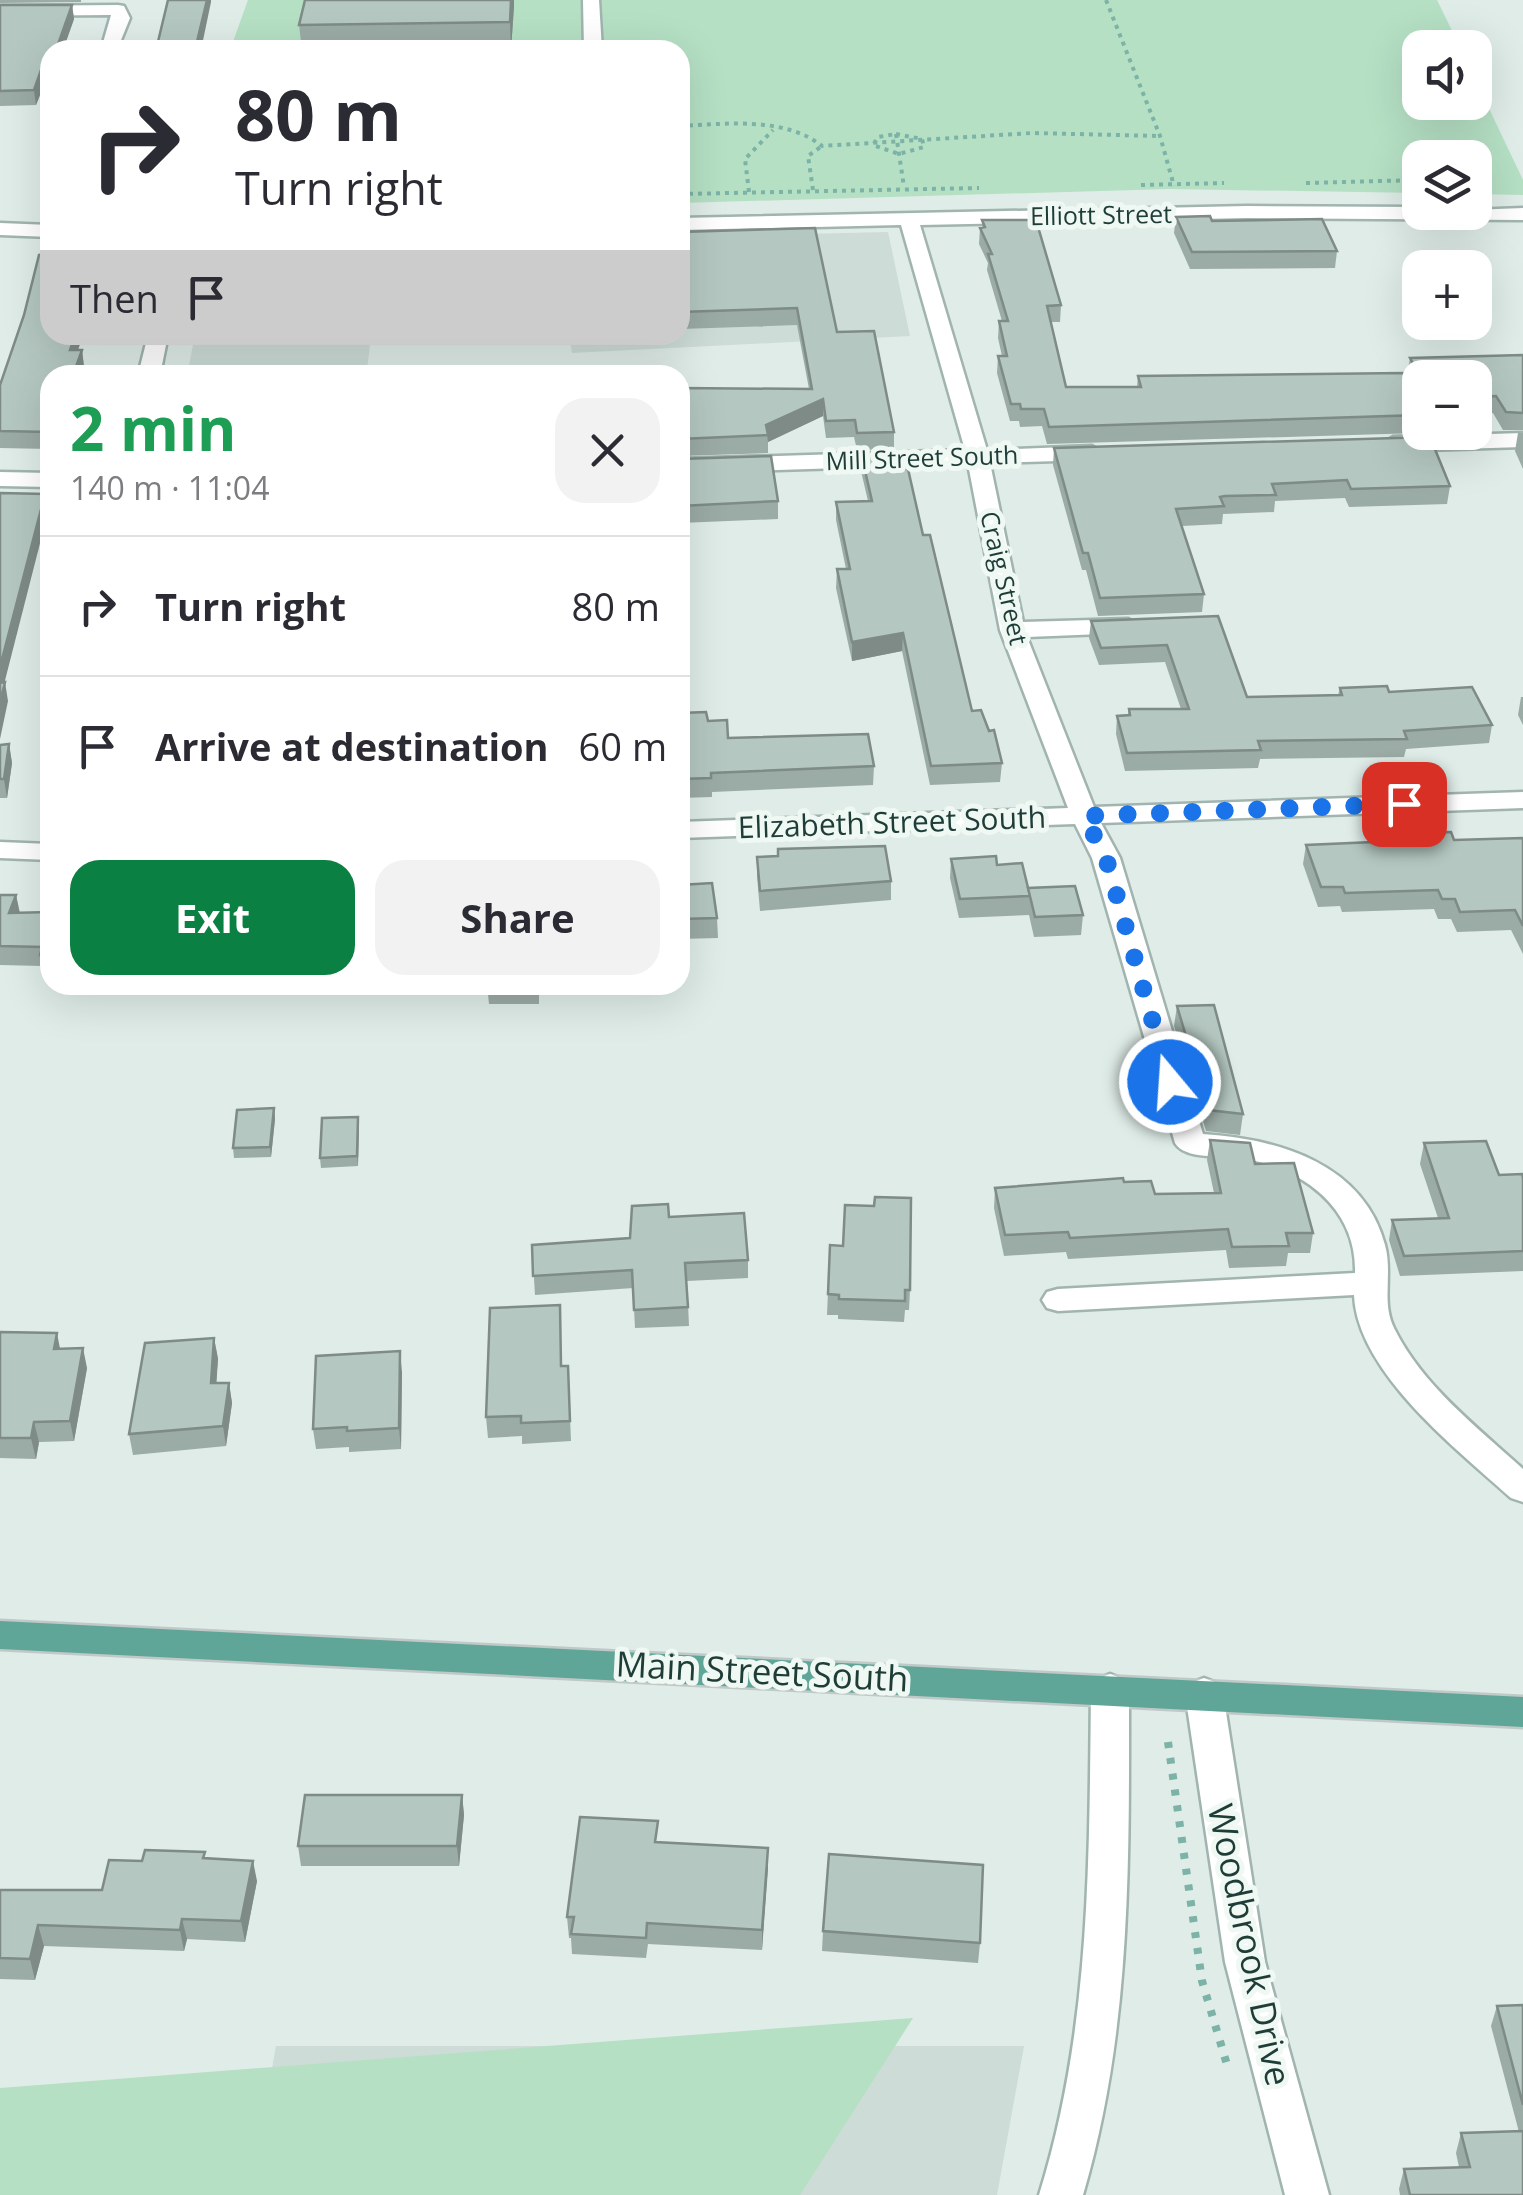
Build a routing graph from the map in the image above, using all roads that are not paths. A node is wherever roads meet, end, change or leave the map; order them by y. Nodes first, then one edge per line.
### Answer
1 (590, 0) edge
2 (0, 11) edge
3 (112, 40) edge
4 (592, 40) edge
5 (1523, 214) edge
6 (908, 220) junction
7 (690, 224) edge
8 (0, 229) edge
9 (40, 230) edge
10 (1523, 440) edge
11 (1367, 444) edge
12 (1114, 452) edge
13 (978, 457) junction
14 (690, 466) edge
15 (0, 479) edge
16 (40, 480) edge
17 (1148, 625) edge
18 (1012, 630) junction
19 (1523, 800) edge
20 (1084, 816) junction
21 (690, 830) edge
22 (40, 849) edge
23 (0, 850) edge
24 (1370, 1283) junction
25 (1058, 1300) dead end
26 (1523, 1490) edge
27 (0, 1636) edge
28 (1110, 1689) junction
29 (1204, 1694) junction
30 (1523, 1712) edge
31 (1061, 2195) edge
32 (1307, 2195) edge

1 - 4 street
2 - 3 street
5 - 6 street, Elliott Street
6 - 7 street, Elliott Street
6 - 13 street, Craig Street
8 - 9 street
10 - 11 street
12 - 13 street, Mill Street South
13 - 14 street, Mill Street South
13 - 18 street, Craig Street
15 - 16 street
17 - 18 street
18 - 20 street, Craig Street
19 - 20 street, Elizabeth Street South
20 - 21 street, Elizabeth Street South
20 - 24 street, Craig Street
22 - 23 street
24 - 25 street
24 - 26 street
27 - 28 main road, Main Street South
28 - 29 main road, Main Street South
28 - 31 street
29 - 30 main road, Main Street South
29 - 32 street, Woodbrook Drive

